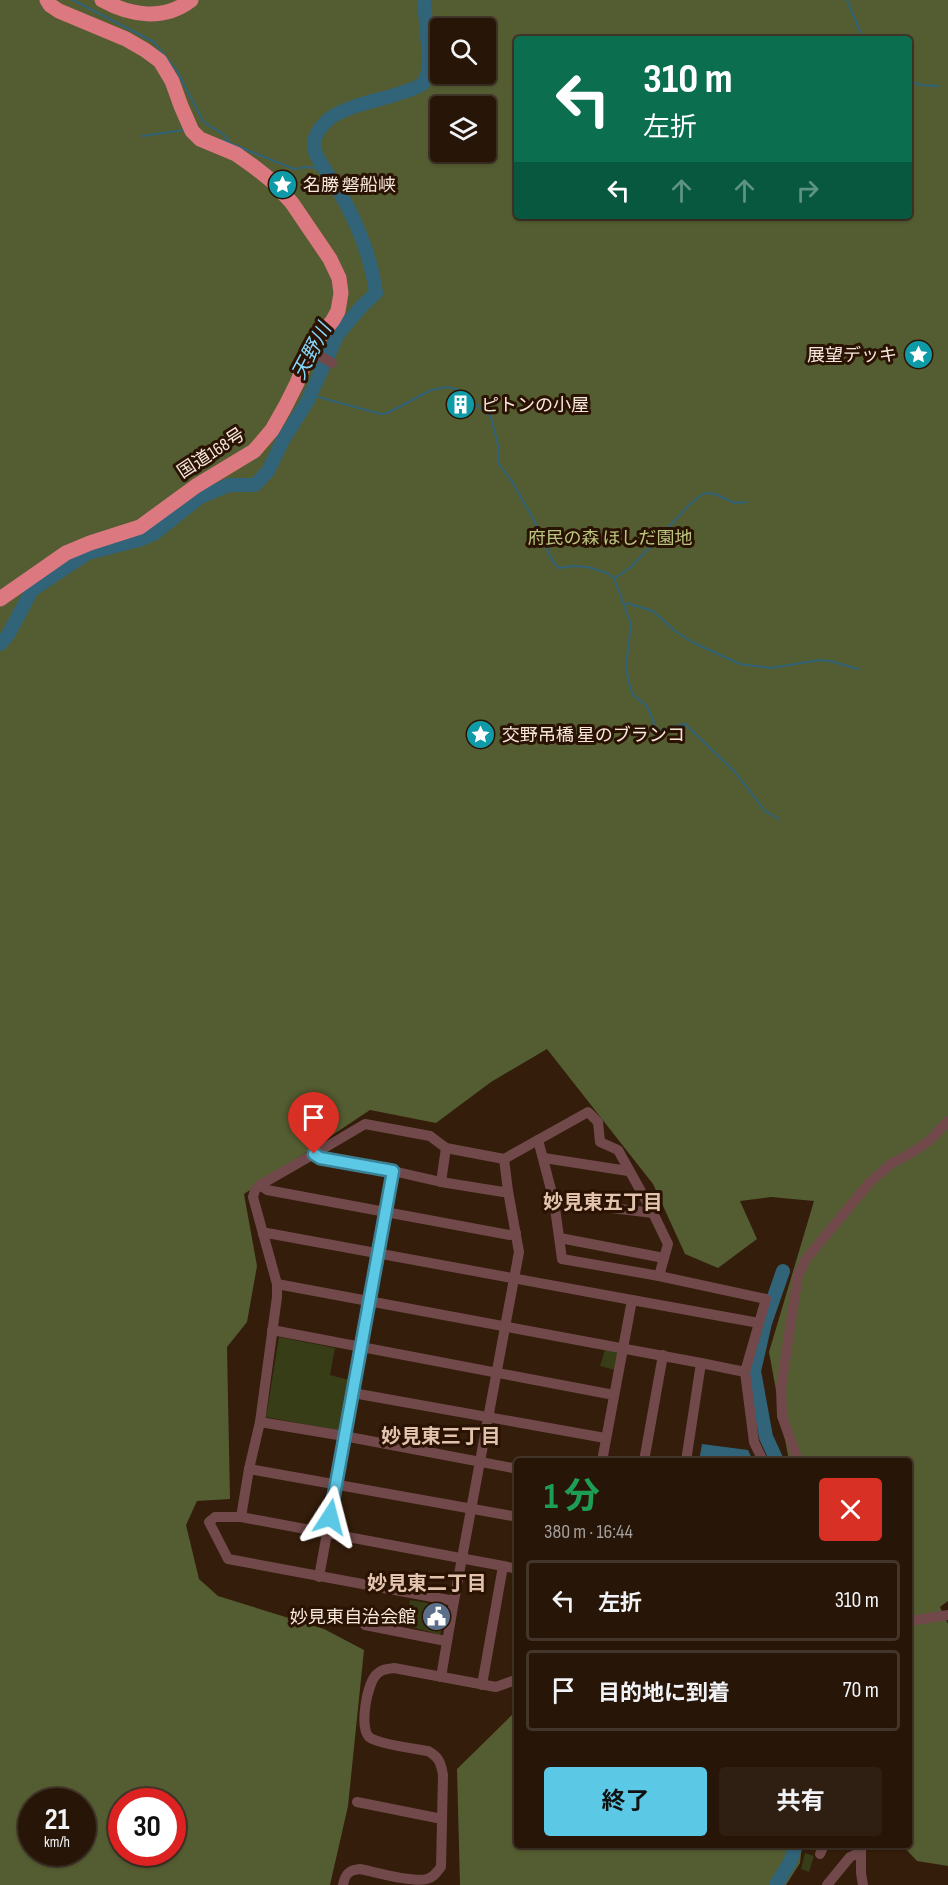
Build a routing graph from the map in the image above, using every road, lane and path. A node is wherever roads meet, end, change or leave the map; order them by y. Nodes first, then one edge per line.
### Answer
1 (46, 0) edge
2 (102, 0) edge
3 (191, 0) edge
4 (312, 351) junction
5 (332, 363) dead end
6 (0, 599) edge
7 (948, 1121) edge
8 (538, 1140) junction
9 (446, 1148) junction
10 (314, 1154) junction
11 (544, 1158) junction
12 (504, 1159) junction
13 (628, 1170) junction
14 (393, 1171) junction
15 (441, 1182) junction
16 (260, 1185) junction
17 (508, 1191) junction
18 (554, 1201) junction
19 (386, 1212) junction
20 (653, 1213) junction
21 (516, 1233) junction
22 (263, 1234) junction
23 (560, 1238) junction
24 (379, 1253) junction
25 (664, 1258) junction
26 (659, 1276) junction
27 (516, 1279) junction
28 (277, 1284) junction
29 (632, 1300) junction
30 (370, 1301) junction
31 (759, 1323) junction
32 (506, 1327) junction
33 (272, 1330) junction
34 (361, 1347) junction
35 (624, 1347) junction
36 (663, 1355) junction
37 (701, 1363) junction
38 (497, 1371) junction
39 (745, 1372) junction
40 (353, 1393) junction
41 (614, 1395) junction
42 (489, 1418) junction
43 (260, 1422) junction
44 (344, 1436) junction
45 (605, 1438) junction
46 (602, 1458) edge
47 (645, 1458) edge
48 (686, 1458) edge
49 (762, 1458) edge
50 (797, 1458) edge
51 (481, 1463) junction
52 (514, 1468) edge
53 (249, 1469) junction
54 (335, 1485) junction
55 (472, 1509) junction
56 (514, 1516) edge
57 (241, 1517) junction
58 (327, 1533) junction
59 (463, 1557) junction
60 (503, 1566) junction
61 (514, 1568) edge
62 (319, 1577) junction
63 (454, 1601) junction
64 (948, 1615) edge
65 (912, 1621) edge
66 (365, 1625) dead end
67 (446, 1641) junction
68 (441, 1677) junction
69 (514, 1680) edge
70 (482, 1685) junction
71 (357, 1802) dead end
72 (442, 1820) junction
73 (861, 1849) edge
74 (343, 1885) edge
75 (827, 1885) edge
76 (863, 1885) edge

1 - 4 highway, 国道168号
2 - 3 highway
4 - 5 street
4 - 6 highway, 国道168号
7 - 50 street
8 - 11 street
8 - 12 street
8 - 13 street
9 - 10 street
9 - 12 street
9 - 15 street
10 - 14 street
10 - 16 street
11 - 13 street
11 - 18 street
12 - 17 street
13 - 20 street
14 - 15 street
14 - 19 street
15 - 17 street
16 - 19 street
16 - 22 street
17 - 21 street
18 - 20 street
18 - 23 street
19 - 21 street
19 - 24 street
20 - 25 street
21 - 27 street
22 - 24 street
22 - 28 street
23 - 25 street
23 - 26 street
24 - 27 street
24 - 30 street
25 - 26 street
26 - 31 street
27 - 29 street
27 - 32 street
28 - 30 street
28 - 33 street
29 - 31 street
29 - 35 street
30 - 32 street
30 - 34 street
31 - 39 street
32 - 35 street
32 - 38 street
33 - 34 street
33 - 43 street
34 - 38 street
34 - 40 street
35 - 36 street
35 - 41 street
36 - 37 street
36 - 47 street
37 - 39 street
37 - 48 street
38 - 41 street
38 - 42 street
39 - 49 street
40 - 42 street
40 - 44 street
41 - 45 street
42 - 45 street
42 - 51 street
43 - 44 street
43 - 53 street
44 - 51 street
44 - 54 street
45 - 46 street
51 - 52 street
51 - 55 street
53 - 54 street
53 - 57 street
54 - 55 street
54 - 58 street
55 - 56 street
55 - 59 street
57 - 58 street
57 - 62 street
58 - 59 street
58 - 62 street
59 - 60 street
59 - 63 street
60 - 61 street
60 - 70 street
62 - 63 street
63 - 67 street
64 - 65 street
66 - 67 street
67 - 68 street
68 - 70 street
68 - 72 street
69 - 70 street
71 - 72 street
72 - 74 street
73 - 75 street
73 - 76 street

